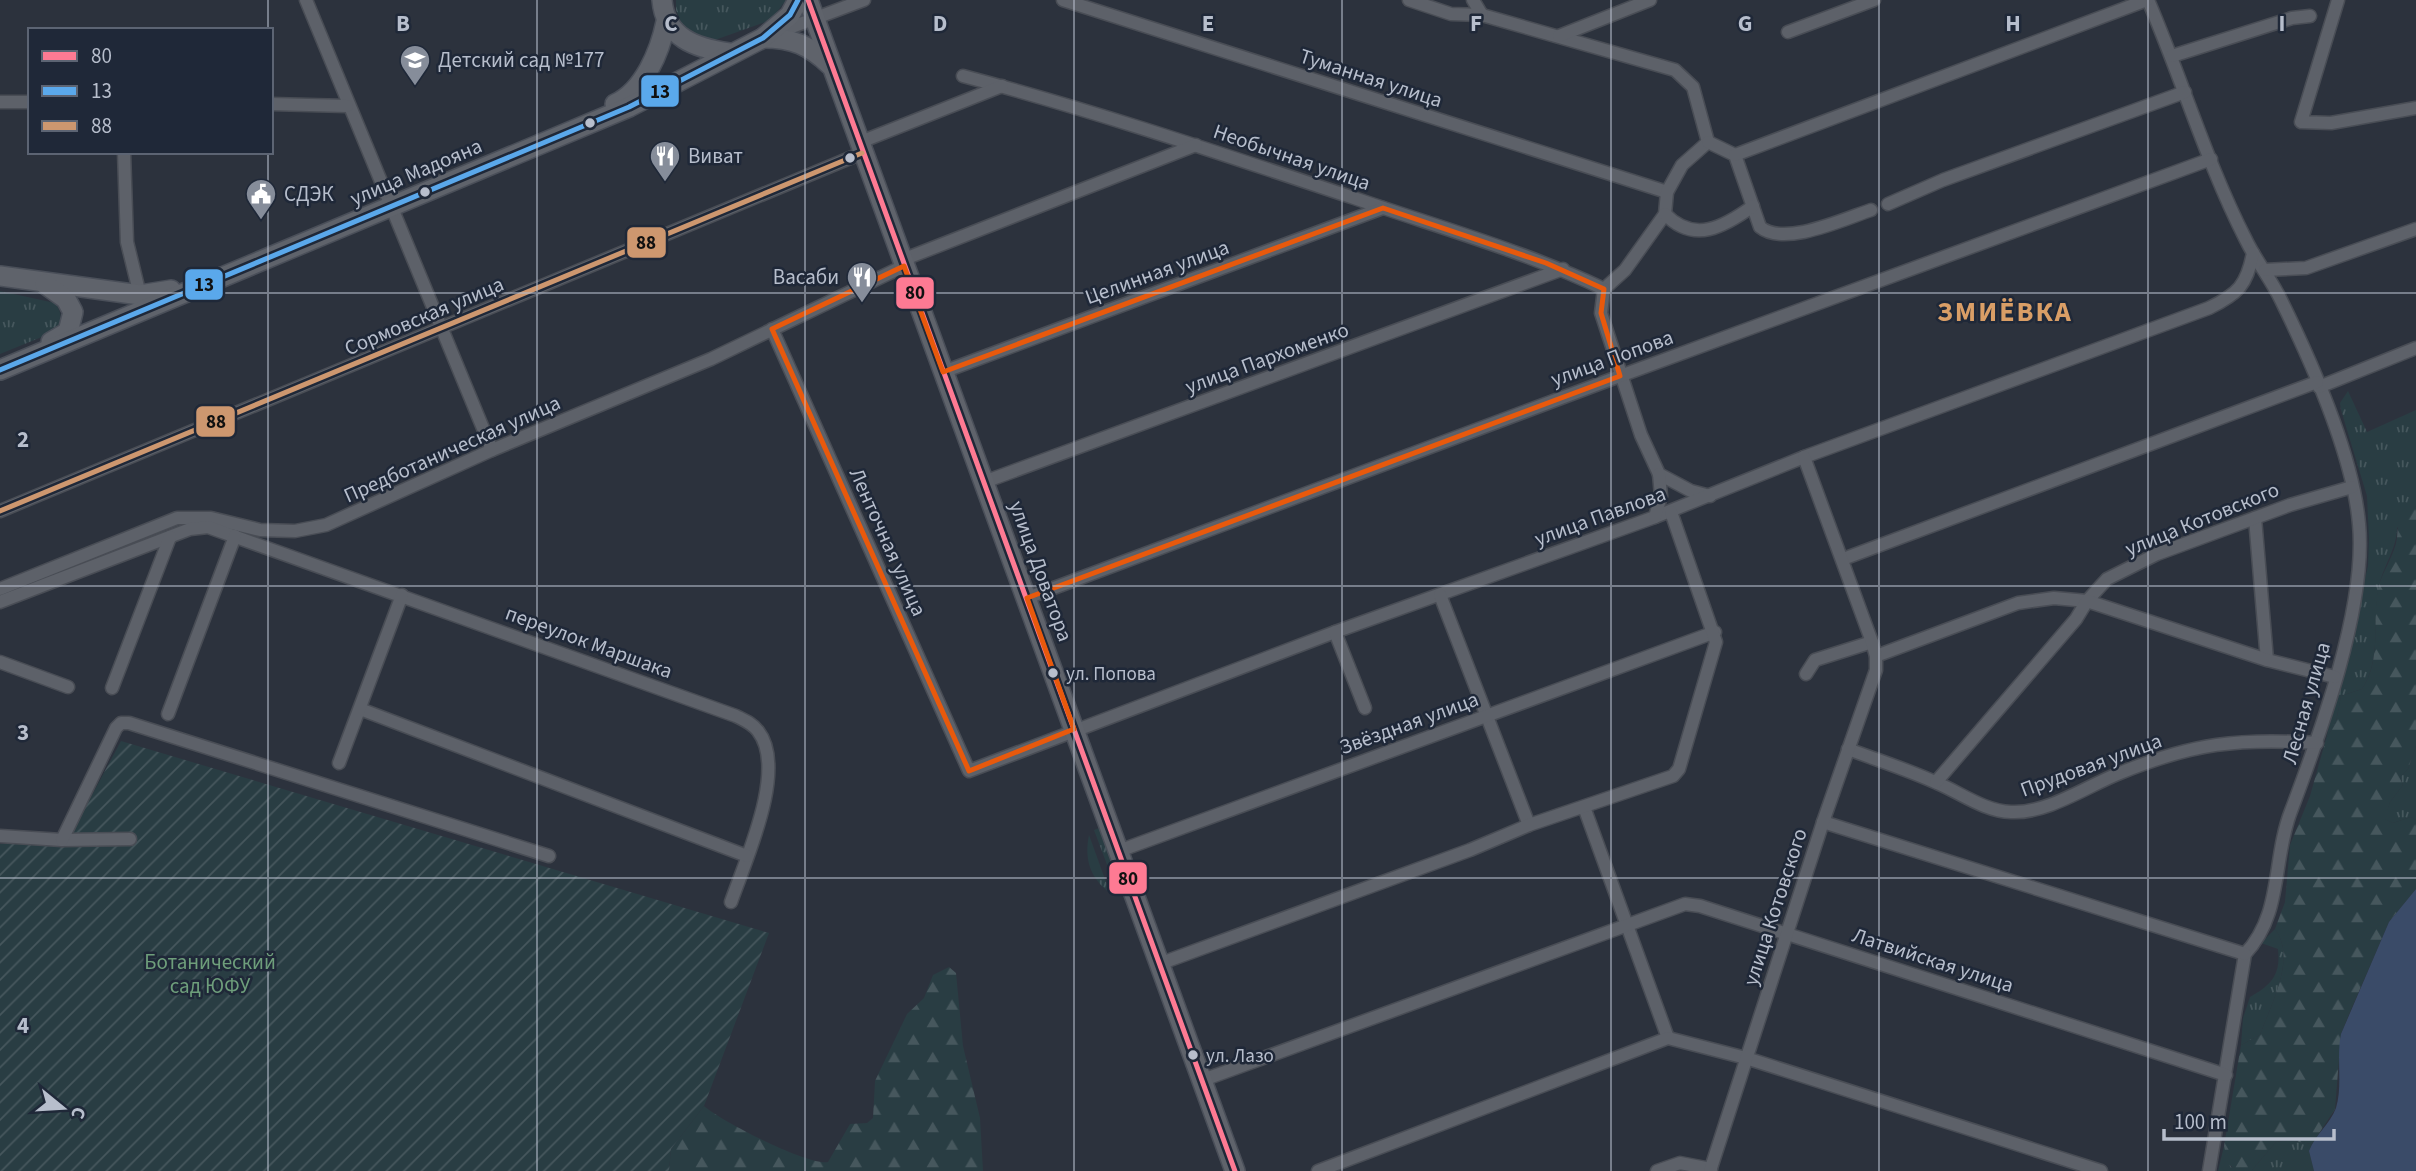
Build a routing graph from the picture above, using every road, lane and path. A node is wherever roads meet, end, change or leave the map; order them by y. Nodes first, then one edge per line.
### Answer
1 (306, 0) edge
2 (662, 0) edge
3 (798, 0) edge
4 (864, 0) edge
5 (1063, 0) edge
6 (1409, 0) edge
7 (1473, 0) edge
8 (1650, 0) edge
9 (1874, 0) edge
10 (2148, 0) edge
11 (2339, 0) edge
12 (811, 9) edge
13 (1482, 15) junction
14 (2310, 16) dead end
15 (666, 22) junction
16 (1788, 32) dead end
17 (1559, 36) junction
18 (763, 38) junction
19 (729, 53) junction
20 (2172, 56) junction
21 (831, 65) junction
22 (964, 76) dead end
23 (1002, 86) junction
24 (2185, 92) junction
25 (0, 102) edge
26 (28, 102) edge
27 (273, 104) edge
28 (347, 106) junction
29 (2416, 108) edge
30 (1708, 142) junction
31 (1196, 145) junction
32 (860, 148) junction
33 (124, 154) edge
34 (1735, 155) junction
35 (2211, 159) junction
36 (1667, 192) junction
37 (388, 204) junction
38 (1888, 204) dead end
39 (1753, 206) junction
40 (1383, 208) junction
41 (1871, 210) dead end
42 (1665, 214) junction
43 (2416, 229) edge
44 (2253, 253) junction
45 (903, 263) junction
46 (1563, 269) junction
47 (2264, 270) junction
48 (0, 276) edge
49 (45, 284) junction
50 (1604, 289) junction
51 (140, 295) junction
52 (772, 329) junction
53 (441, 330) junction
54 (2416, 348) edge
55 (19, 362) junction
56 (0, 370) edge
57 (943, 372) junction
58 (1620, 376) junction
59 (2318, 384) junction
60 (492, 450) junction
61 (1804, 457) junction
62 (1659, 474) junction
63 (984, 482) junction
64 (2352, 487) junction
65 (1710, 496) junction
66 (0, 511) edge
67 (1671, 512) junction
68 (1656, 517) junction
69 (2255, 518) junction
70 (235, 536) junction
71 (170, 537) junction
72 (1843, 559) junction
73 (0, 589) edge
74 (402, 594) junction
75 (1440, 595) junction
76 (1027, 598) junction
77 (2087, 601) junction
78 (0, 602) edge
79 (1335, 632) junction
80 (1715, 632) junction
81 (1872, 642) junction
82 (1876, 656) junction
83 (2266, 660) junction
84 (0, 662) edge
85 (1806, 674) dead end
86 (2335, 677) junction
87 (68, 687) dead end
88 (111, 688) dead end
89 (1364, 708) dead end
90 (360, 709) junction
91 (168, 714) dead end
92 (1486, 715) junction
93 (1074, 729) junction
94 (2317, 743) junction
95 (1848, 749) junction
96 (339, 763) dead end
97 (969, 771) joint
98 (1936, 782) junction
99 (1584, 807) junction
100 (1822, 822) junction
101 (1529, 825) junction
102 (0, 836) edge
103 (130, 839) dead end
104 (62, 840) junction
105 (1116, 852) junction
106 (549, 856) dead end
107 (747, 856) junction
108 (731, 902) dead end
109 (1626, 923) junction
110 (1786, 933) junction
111 (2245, 954) junction
112 (1159, 964) junction
113 (1668, 1038) junction
114 (1746, 1058) junction
115 (2226, 1075) junction
116 (1203, 1080) junction
117 (1710, 1170) edge
118 (1235, 1171) edge
119 (1318, 1171) edge
120 (1657, 1171) edge
121 (2101, 1171) edge
122 (2208, 1171) edge

1 - 28 street
2 - 15 main road
3 - 18 main road
4 - 12 street
5 - 36 street, Туманная улица
6 - 13 street
7 - 13 street
8 - 17 street
9 - 16 street
10 - 20 street, Лесная улица
10 - 34 street
11 - 29 street
12 - 18 street
12 - 21 main road, улица Доватора
13 - 17 street
14 - 20 street
15 - 19 main road
15 - 37 main road, улица Мадояна
17 - 30 street
18 - 19 main road, улица Мадояна
18 - 21 main road
19 - 37 main road, улица Мадояна
20 - 24 street, Лесная улица
21 - 32 main road, улица Доватора
22 - 23 street, Необычная улица
23 - 31 street, Необычная улица
23 - 32 street, Сормовская улица
24 - 35 street, Лесная улица
24 - 38 street
25 - 26 street
27 - 28 street
28 - 37 street
30 - 34 street
30 - 36 street
31 - 40 street, Необычная улица
31 - 45 street, Предботаническая улица
32 - 45 main road, улица Доватора
32 - 53 street, Сормовская улица
33 - 51 street
34 - 39 street
35 - 44 street, Лесная улица
35 - 58 street, улица Попова
36 - 42 street
37 - 51 main road, улица Мадояна
37 - 53 street
37 - 55 main road, улица Мадояна
39 - 41 street
39 - 42 street
40 - 46 street, Необычная улица
40 - 57 street, Целинная улица
42 - 50 street
43 - 47 street
44 - 47 street, Лесная улица
44 - 61 street, улица Павлова
45 - 52 street, Предботаническая улица
45 - 57 main road, улица Доватора
46 - 50 street, Необычная улица
46 - 63 street, улица Пархоменко
47 - 59 street, Лесная улица
48 - 49 main road, улица Мадояна
49 - 51 main road, улица Мадояна
49 - 55 main road
50 - 58 street
52 - 60 street, Предботаническая улица
52 - 97 street, Ленточная улица
53 - 60 street
53 - 66 street, Сормовская улица
54 - 59 street
55 - 56 main road, улица Мадояна
57 - 63 main road, улица Доватора
58 - 62 street
58 - 76 street, улица Попова
59 - 64 street, Лесная улица
59 - 72 street
60 - 73 street, Предботаническая улица
61 - 65 street, улица Павлова
61 - 72 street, улица Котовского
62 - 65 street
62 - 68 street
63 - 76 main road, улица Доватора
64 - 69 street, улица Котовского
64 - 86 street, Лесная улица
65 - 67 street, улица Павлова
67 - 68 street, улица Павлова
67 - 80 street
68 - 75 street, улица Павлова
69 - 77 street, улица Котовского
69 - 83 street
70 - 71 street
70 - 74 street, переулок Маршака
70 - 91 street
71 - 78 street
71 - 88 street
72 - 81 street, улица Котовского
74 - 90 street
74 - 107 street, переулок Маршака
75 - 79 street, улица Павлова
75 - 92 street
76 - 93 main road, улица Доватора
77 - 82 street
77 - 83 street
77 - 98 street, улица Котовского
79 - 89 street
79 - 93 street, улица Павлова
80 - 92 street, Звёздная улица
80 - 99 street
81 - 82 street, улица Котовского
81 - 85 street
82 - 95 street, улица Котовского
83 - 86 street
84 - 87 street
86 - 94 street, Лесная улица
90 - 96 street
90 - 107 street
92 - 101 street
92 - 105 street, Звёздная улица
93 - 97 street, улица Павлова
93 - 105 main road, улица Доватора
94 - 98 street, Прудовая улица
94 - 111 street, Лесная улица
95 - 98 street, Прудовая улица
95 - 100 street, улица Котовского
99 - 101 street
99 - 109 street
100 - 110 street, улица Котовского
100 - 111 street
101 - 112 street
102 - 104 street
103 - 104 street
104 - 106 street
105 - 112 main road, улица Доватора
107 - 108 street, переулок Маршака
109 - 110 street, Латвийская улица
109 - 113 street
109 - 116 street, Латвийская улица
110 - 114 street, улица Котовского
110 - 115 street, Латвийская улица
111 - 115 street, Лесная улица
112 - 116 main road, улица Доватора
113 - 114 street
113 - 119 street
114 - 117 street, улица Котовского
114 - 121 street
115 - 122 street, Лесная улица
116 - 118 main road, улица Доватора
117 - 120 street

